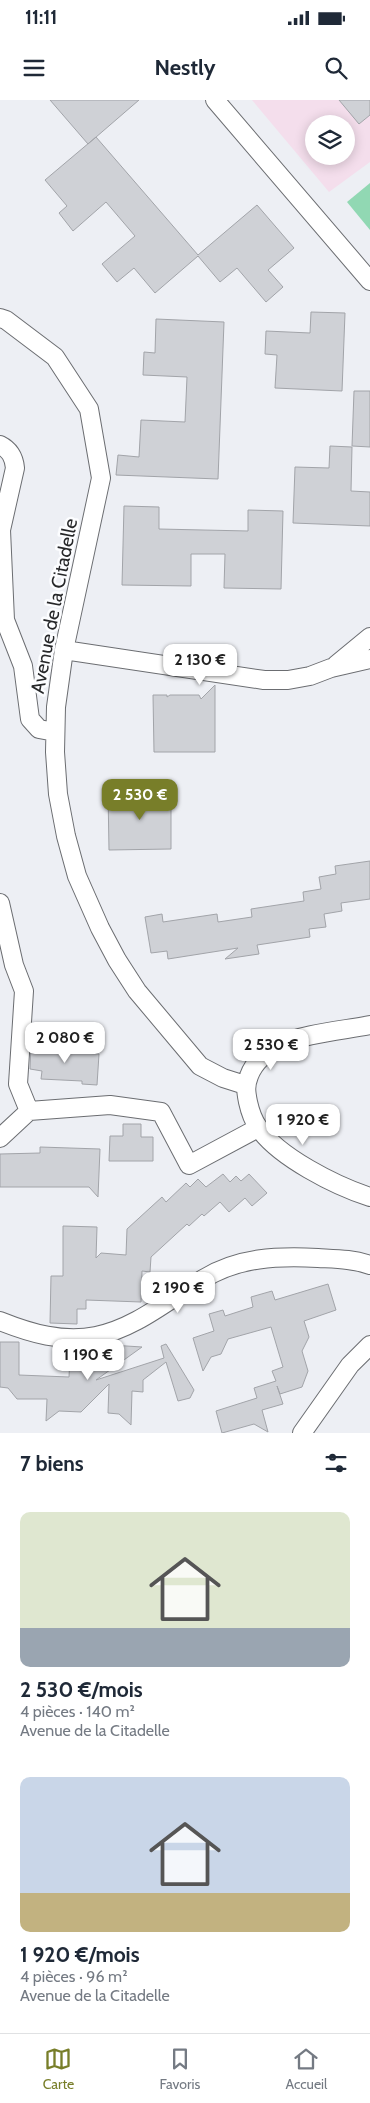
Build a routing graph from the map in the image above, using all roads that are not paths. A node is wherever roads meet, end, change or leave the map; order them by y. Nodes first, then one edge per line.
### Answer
1 (215, 100) edge
2 (370, 281) edge
3 (0, 318) edge
4 (0, 445) edge
5 (370, 637) edge
6 (64, 650) junction
7 (370, 659) edge
8 (331, 668) junction
9 (55, 732) junction
10 (0, 903) edge
11 (370, 1025) edge
12 (245, 1085) junction
13 (29, 1111) junction
14 (258, 1128) junction
15 (0, 1138) edge
16 (370, 1197) edge
17 (370, 1265) edge
18 (0, 1321) edge
19 (370, 1345) edge
20 (302, 1433) edge

1 - 2 street
3 - 6 street, Avenue de la Citadelle
4 - 9 street
5 - 8 street
6 - 8 street
6 - 9 street, Avenue de la Citadelle
7 - 8 street
9 - 12 street, Avenue de la Citadelle
10 - 13 street
11 - 12 street
12 - 14 street
13 - 14 street
13 - 15 street
14 - 16 street
17 - 18 street
19 - 20 street

